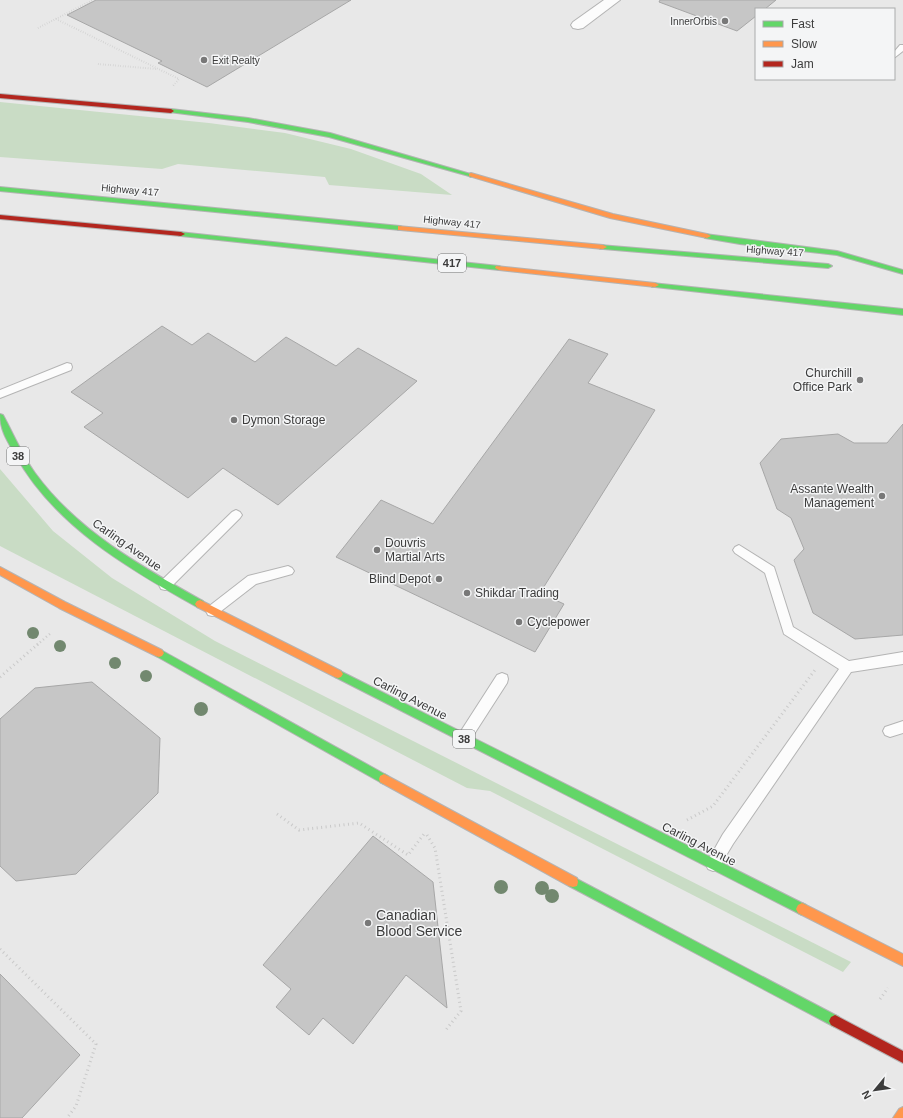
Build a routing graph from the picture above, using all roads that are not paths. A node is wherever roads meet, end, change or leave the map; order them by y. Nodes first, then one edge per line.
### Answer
1 (613, 0) edge
2 (578, 25) dead end
3 (903, 47) edge
4 (895, 55) edge
5 (0, 96) edge
6 (0, 189) edge
7 (0, 217) edge
8 (840, 267) dead end
9 (856, 268) dead end
10 (903, 272) edge
11 (903, 312) edge
12 (67, 368) dead end
13 (0, 394) edge
14 (0, 417) edge
15 (236, 515) dead end
16 (739, 550) dead end
17 (0, 571) edge
18 (288, 571) dead end
19 (165, 585) junction
20 (212, 611) junction
21 (903, 658) edge
22 (847, 667) junction
23 (502, 679) dead end
24 (903, 728) edge
25 (890, 731) dead end
26 (464, 738) junction
27 (714, 864) junction
28 (903, 960) edge
29 (903, 1057) edge
30 (903, 1113) edge
31 (899, 1118) edge

1 - 2 street
3 - 4 lane
5 - 10 main road
6 - 8 main road, Highway 417
7 - 11 main road, 417
9 - 10 main road
12 - 13 lane
14 - 19 main road, Carling Avenue / 38
15 - 19 lane
16 - 22 lane
17 - 29 main road
18 - 20 lane
19 - 20 main road, Carling Avenue / 38
20 - 26 main road, Carling Avenue / 38
21 - 22 lane
22 - 27 lane
23 - 26 lane
24 - 25 lane
26 - 27 main road, Carling Avenue / 38
27 - 28 main road, Carling Avenue / 38
30 - 31 main road

